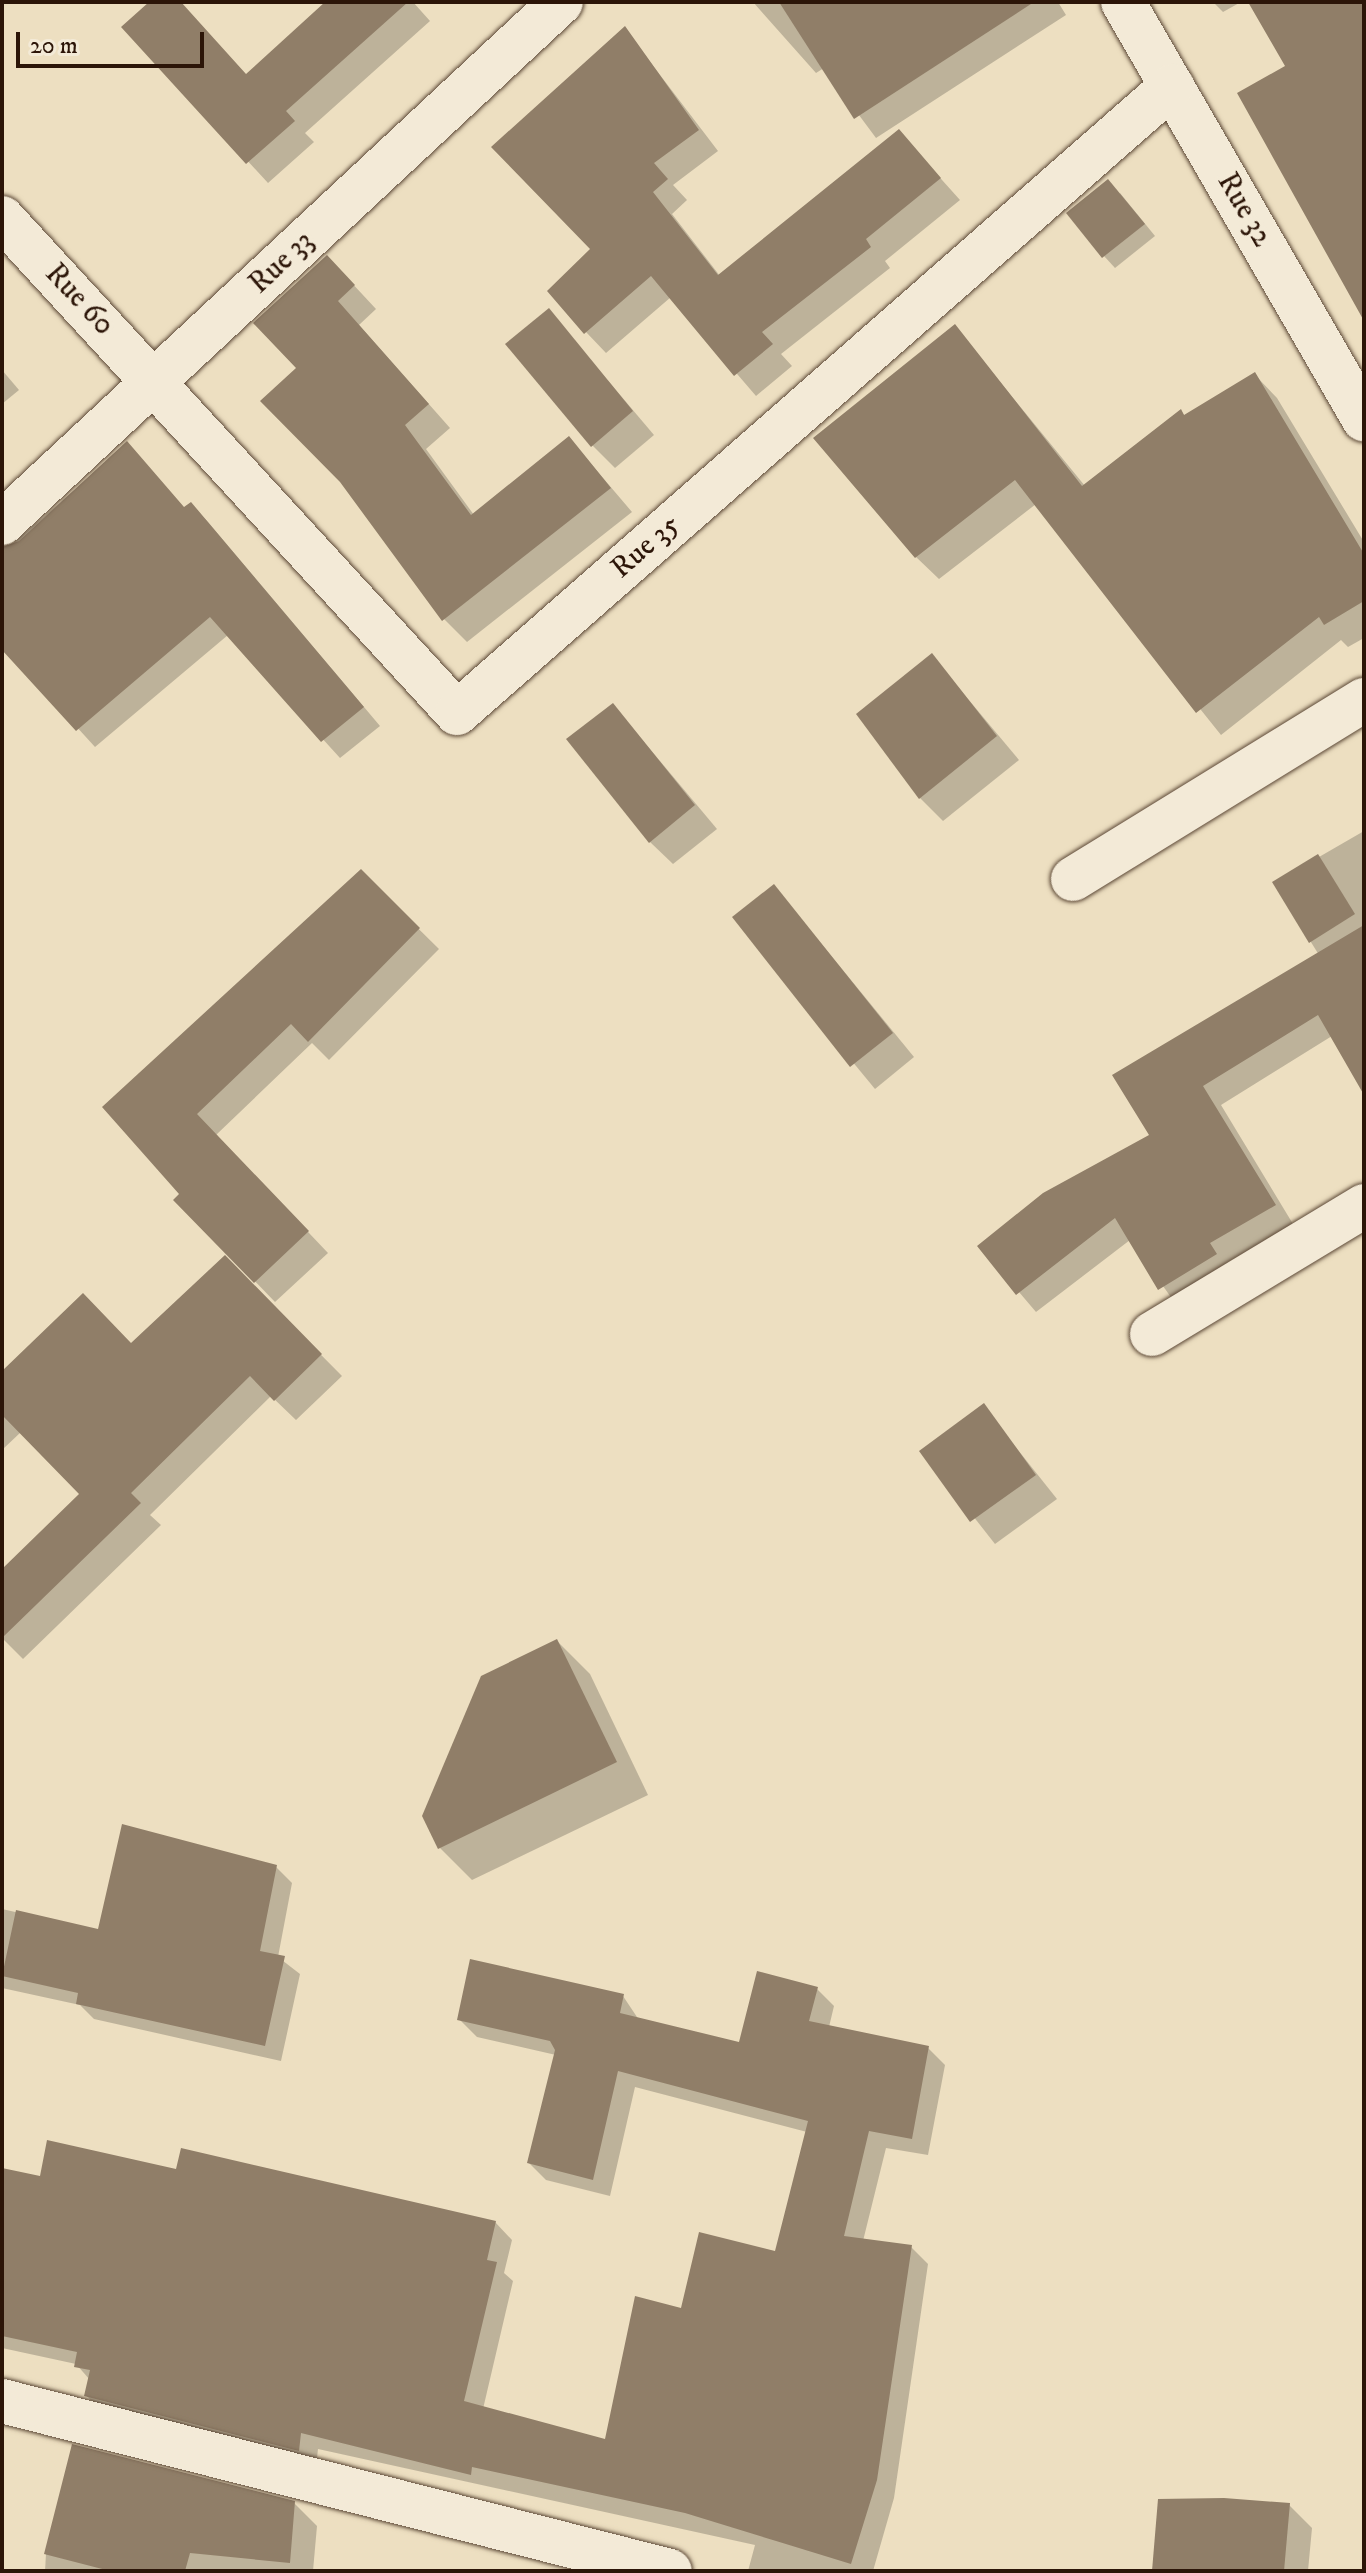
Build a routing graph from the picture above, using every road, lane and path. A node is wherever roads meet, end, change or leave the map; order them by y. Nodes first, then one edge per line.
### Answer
1 (561, 2) edge
2 (1123, 2) edge
3 (1172, 86) junction
4 (2, 218) edge
5 (156, 382) junction
6 (1364, 419) edge
7 (2, 523) edge
8 (1364, 700) edge
9 (1073, 879) dead end
10 (1364, 1206) edge
11 (1152, 1334) dead end
12 (2, 2401) edge
13 (670, 2571) edge

1 - 5 street, Rue 33
2 - 3 street, Rue 32
3 - 5 street, Rue 35
3 - 6 street, Rue 32
4 - 5 street, Rue 60
5 - 7 street, Rue 33
8 - 9 street
10 - 11 street
12 - 13 street

